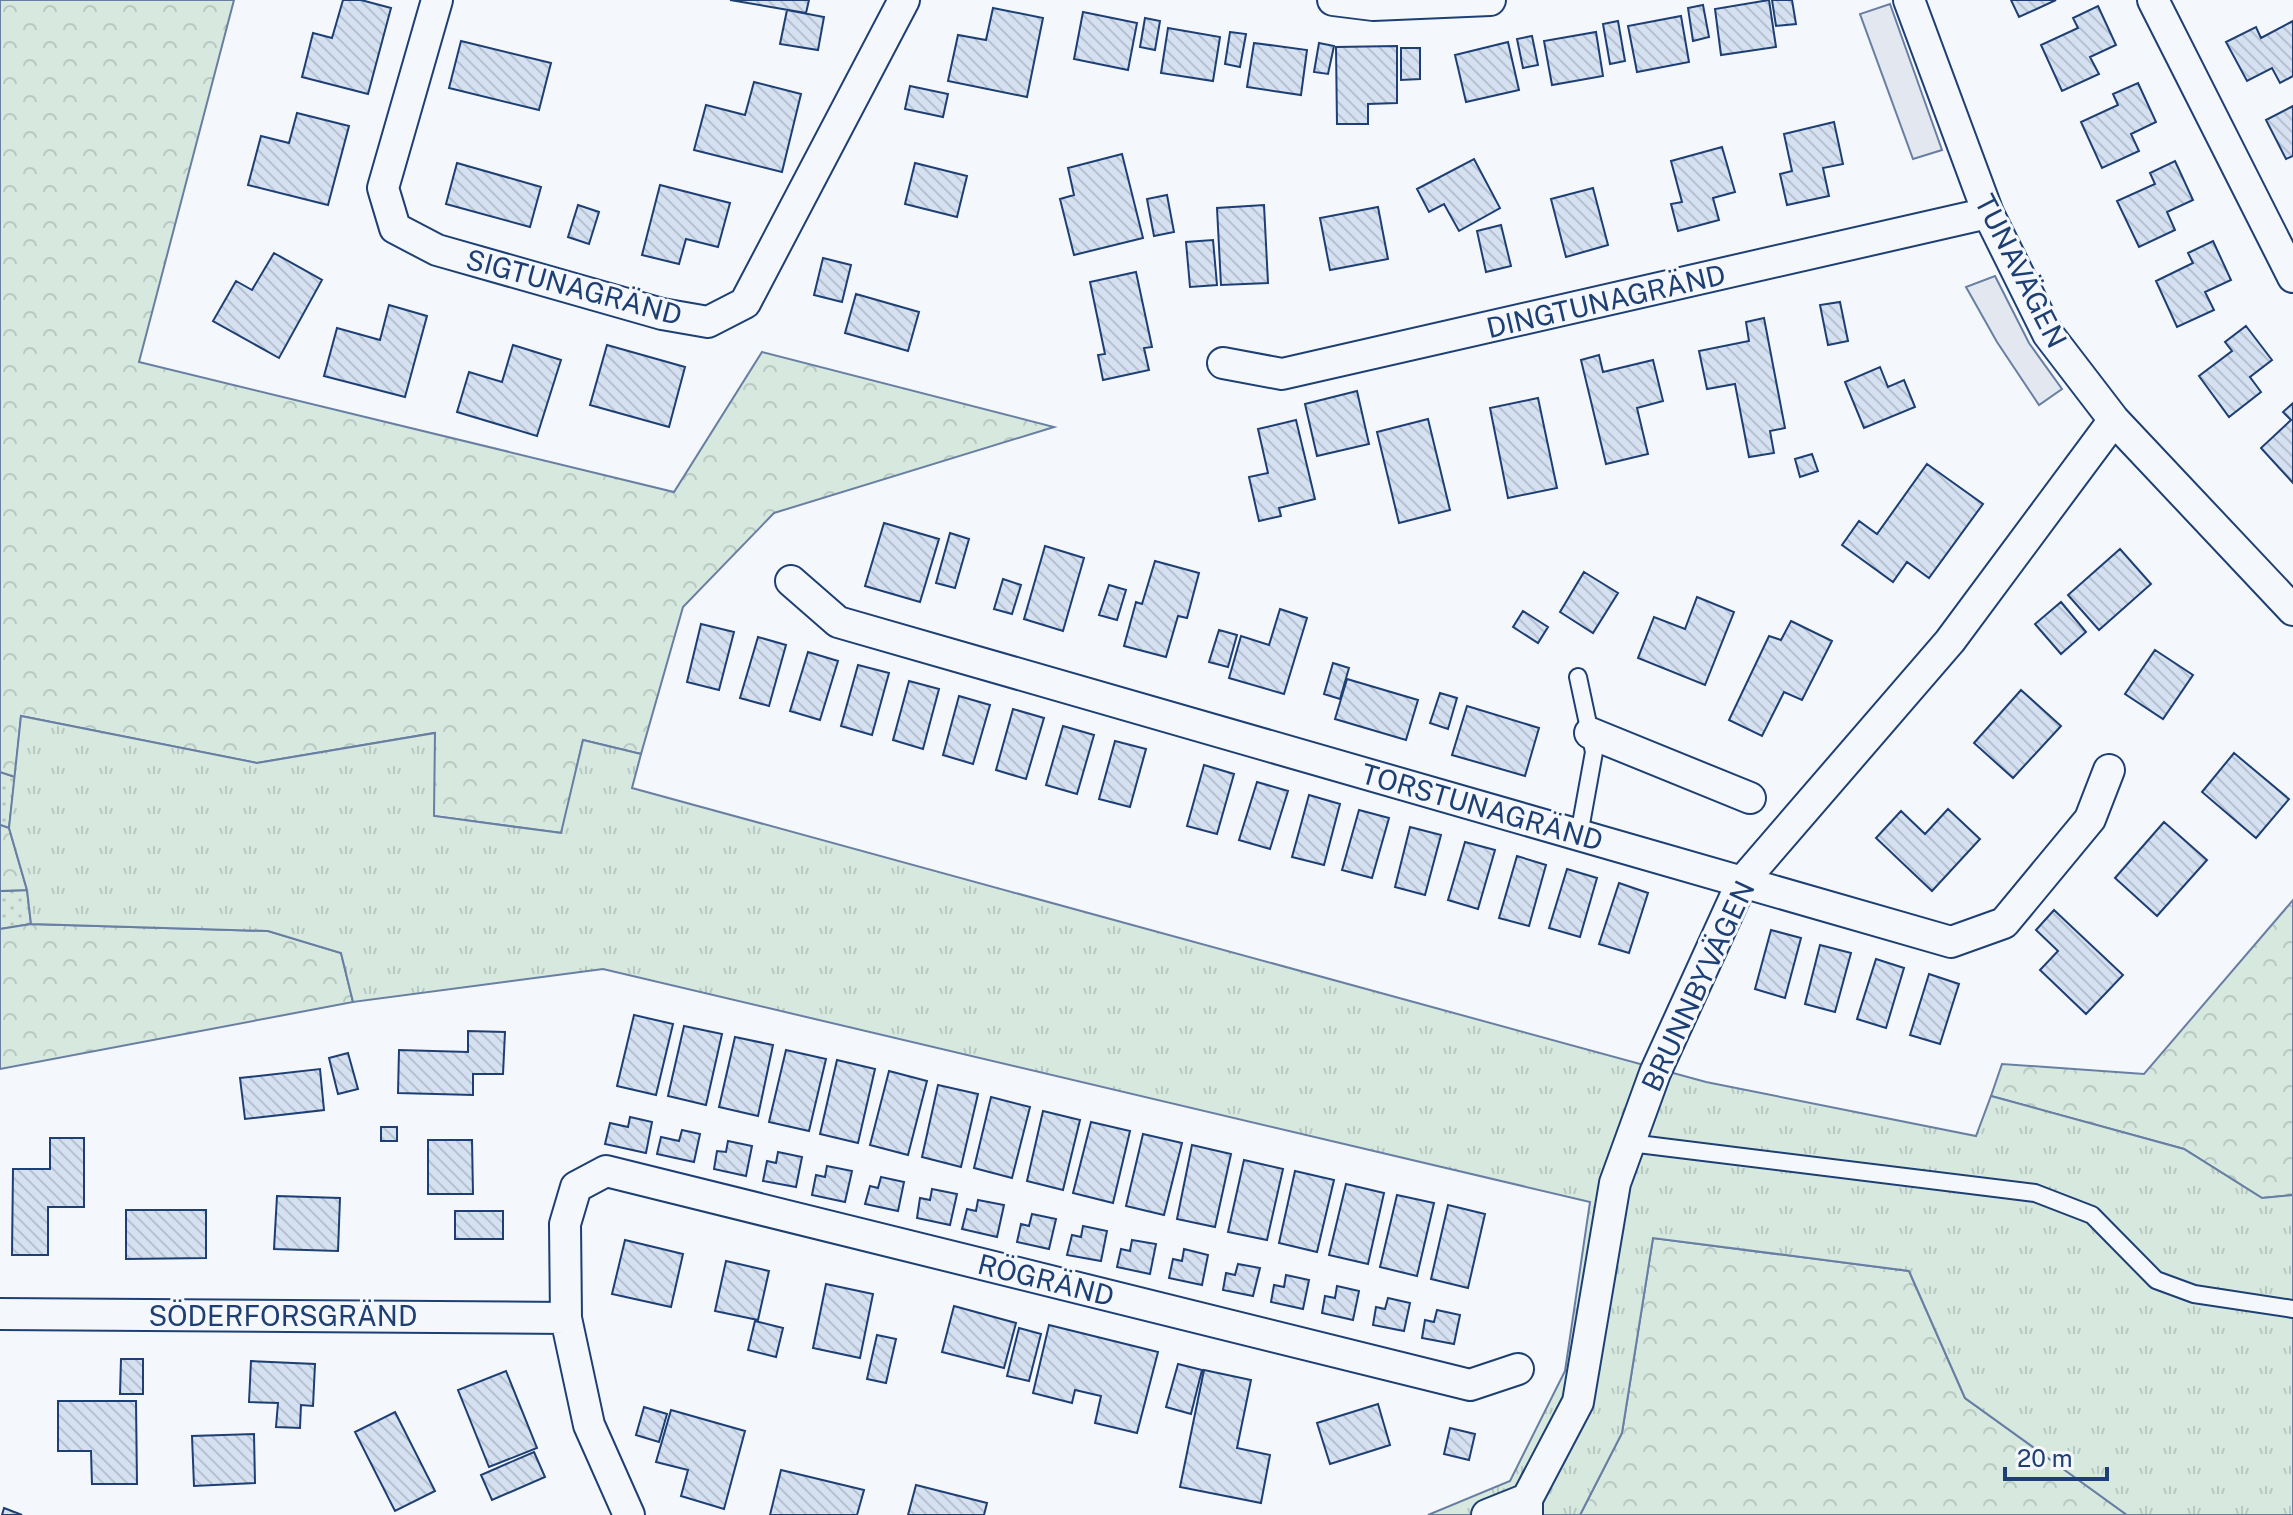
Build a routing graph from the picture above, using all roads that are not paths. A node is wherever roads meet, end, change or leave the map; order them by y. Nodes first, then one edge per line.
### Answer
1 (437, 0) edge
2 (904, 0) edge
3 (1333, 0) edge
4 (1490, 0) edge
5 (1909, 0) edge
6 (2153, 0) edge
7 (1988, 213) junction
8 (2293, 277) edge
9 (1223, 363) dead end
10 (2114, 420) junction
11 (791, 581) dead end
12 (2293, 610) edge
13 (1578, 677) dead end
14 (1590, 733) junction
15 (2109, 770) dead end
16 (1750, 798) dead end
17 (1579, 835) junction
18 (1742, 882) junction
19 (1630, 1143) junction
20 (2293, 1309) edge
21 (0, 1314) edge
22 (566, 1318) junction
23 (1518, 1369) dead end
24 (1527, 1507) edge
25 (629, 1515) edge
26 (1487, 1515) edge

1 - 2 street, SIGTUNAGRÄND
3 - 4 street
5 - 7 street, TUNAVÄGEN
6 - 8 street
7 - 9 street, DINGTUNAGRÄND
7 - 10 street, TUNAVÄGEN
10 - 12 street, TUNAVÄGEN
10 - 18 street, BRUNNBYVÄGEN
11 - 17 street, TORSTUNAGRÄND
13 - 14 lane
14 - 16 street
14 - 17 lane
15 - 18 street, TORSTUNAGRÄND
17 - 18 street, TORSTUNAGRÄND
18 - 19 street, BRUNNBYVÄGEN
19 - 20 lane
19 - 24 street, BRUNNBYVÄGEN
21 - 22 street, SÖDERFORSGRÄND
22 - 23 street, RÖGRÄND
22 - 25 street
24 - 26 street

